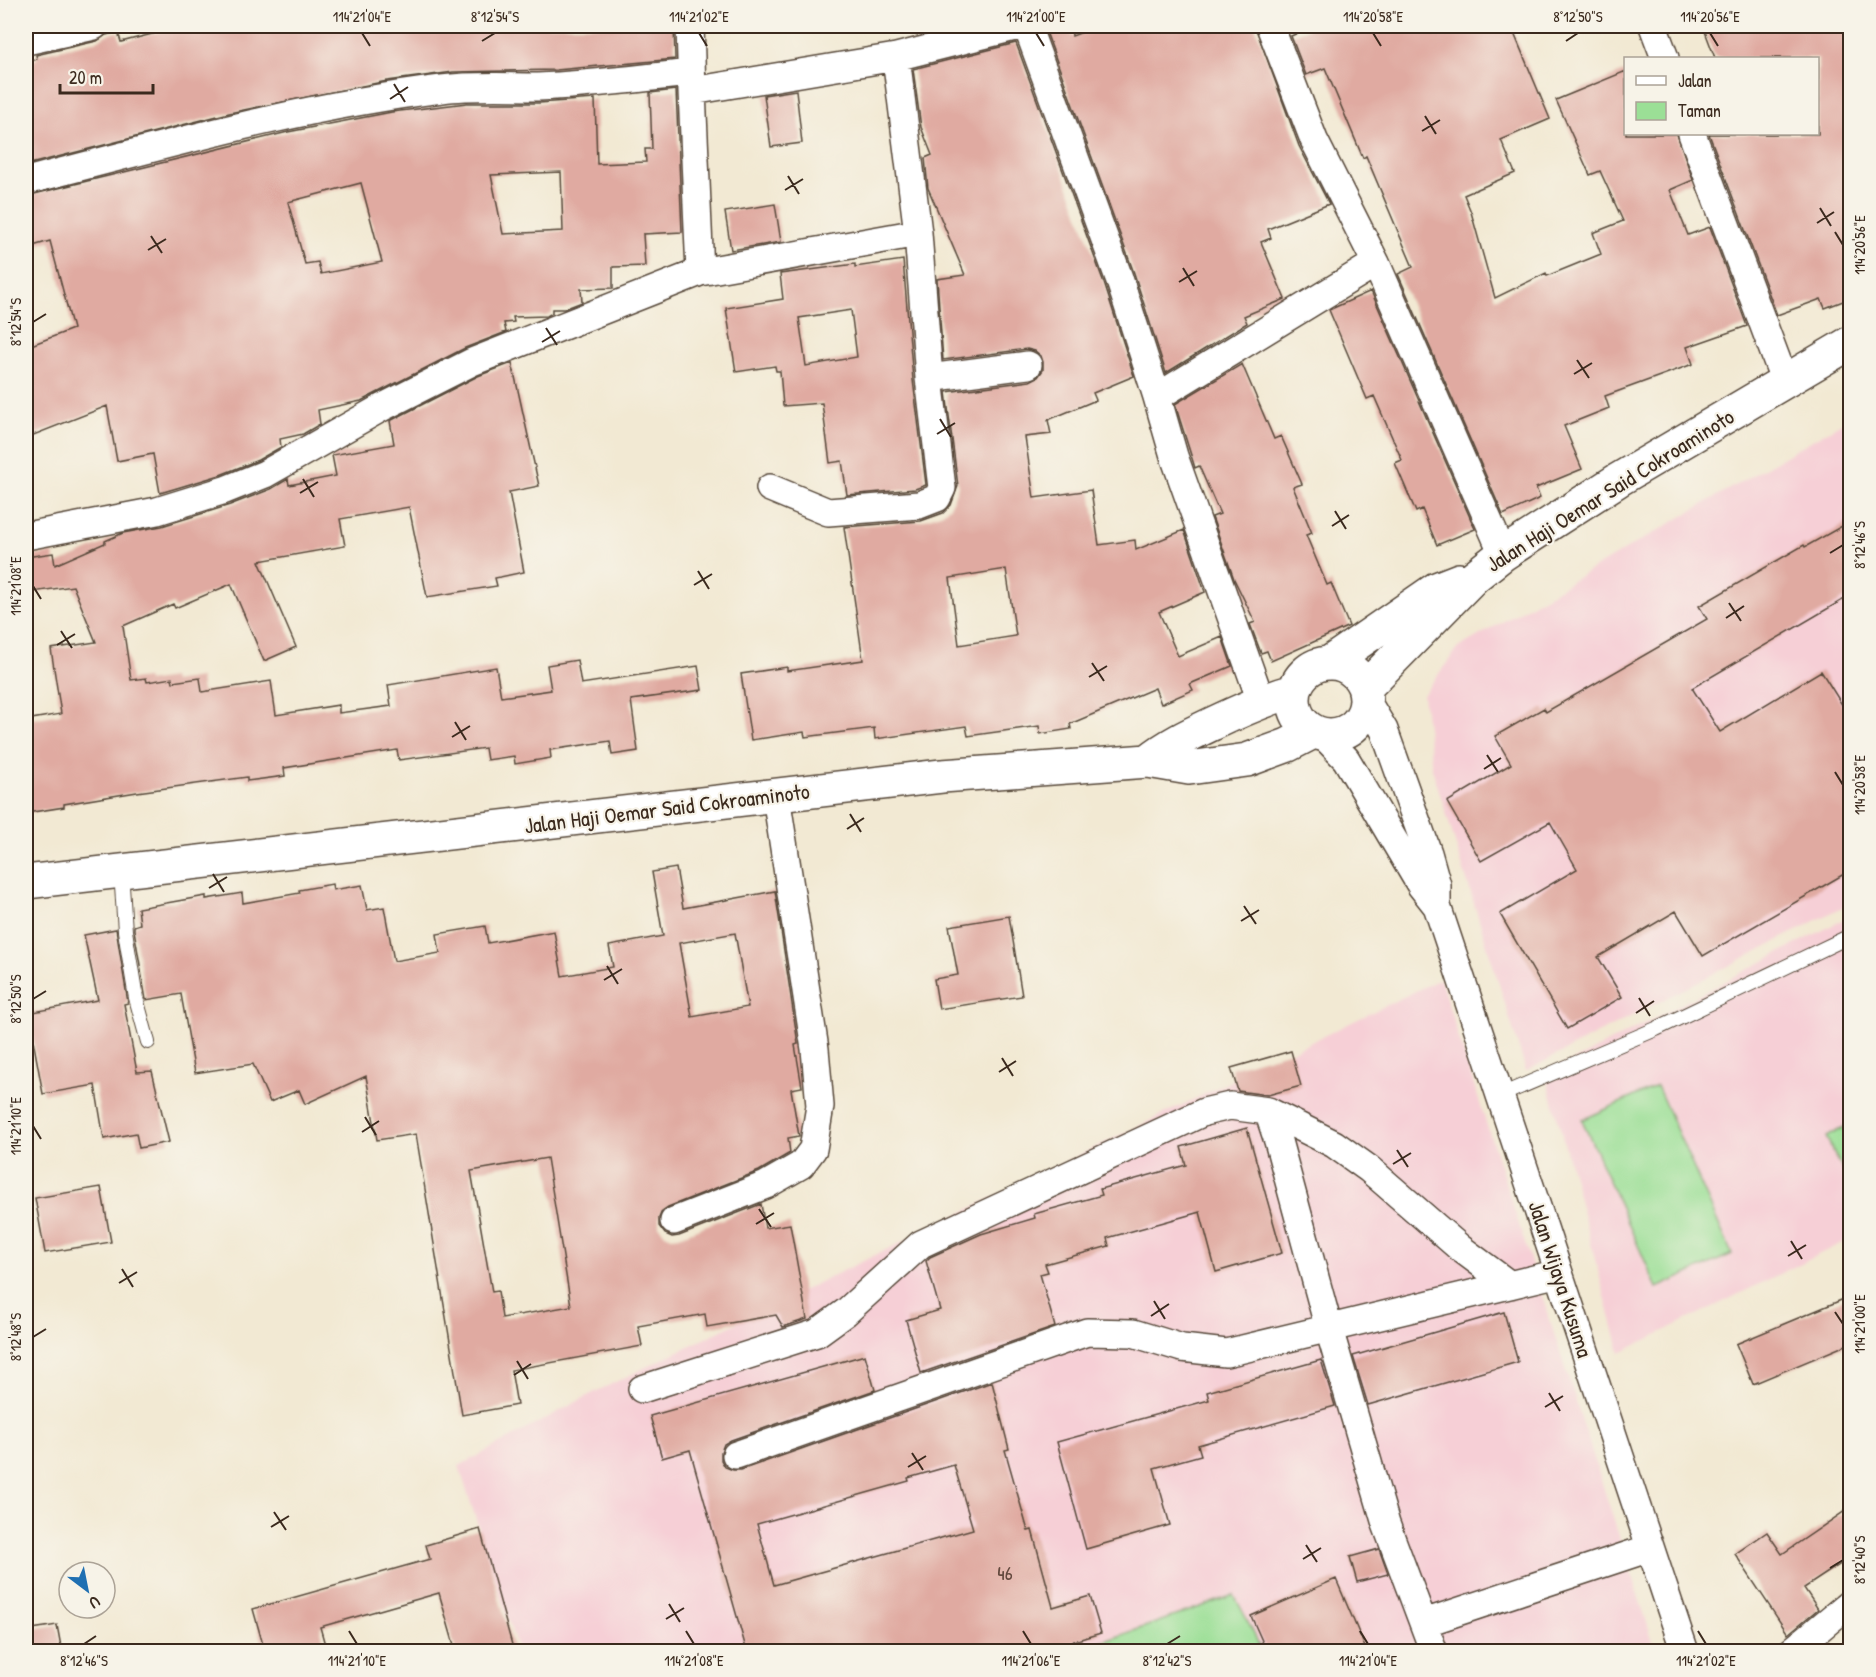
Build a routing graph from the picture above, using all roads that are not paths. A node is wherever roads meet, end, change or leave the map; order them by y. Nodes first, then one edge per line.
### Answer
1 (94, 26) edge
2 (690, 26) edge
3 (1019, 26) edge
4 (1027, 26) edge
5 (1270, 26) edge
6 (1653, 26) edge
7 (26, 41) edge
8 (896, 57) junction
9 (1665, 57) edge
10 (691, 82) junction
11 (1692, 135) edge
12 (26, 181) edge
13 (918, 233) junction
14 (1376, 263) junction
15 (700, 272) junction
16 (1851, 343) edge
17 (1028, 365) dead end
18 (929, 378) junction
19 (1785, 382) junction
20 (1157, 397) junction
21 (770, 488) dead end
22 (26, 536) edge
23 (1503, 554) junction
24 (1475, 576) junction
25 (1329, 663) junction
26 (1294, 691) junction
27 (1366, 694) junction
28 (1261, 701) junction
29 (1318, 734) junction
30 (1148, 761) junction
31 (776, 795) junction
32 (122, 872) junction
33 (26, 882) edge
34 (1437, 906) junction
35 (1851, 936) edge
36 (148, 1041) dead end
37 (1501, 1095) junction
38 (1268, 1111) junction
39 (674, 1221) dead end
40 (1559, 1273) junction
41 (1510, 1285) junction
42 (1329, 1329) junction
43 (642, 1389) dead end
44 (736, 1455) dead end
45 (1650, 1548) junction
46 (1851, 1603) edge
47 (1424, 1623) junction
48 (1434, 1652) edge
49 (1685, 1652) edge
50 (1791, 1652) edge

1 - 7 street
2 - 10 street
3 - 8 street
4 - 20 street
5 - 14 street
6 - 9 street
8 - 10 street
8 - 13 street
10 - 12 street
10 - 15 street
11 - 19 street
13 - 15 street
13 - 18 street
14 - 20 street
14 - 23 street
15 - 22 street
16 - 19 main road, Jalan Haji Oemar Said Cokroaminoto
17 - 18 street
18 - 21 street
19 - 23 main road, Jalan Haji Oemar Said Cokroaminoto
20 - 28 street
23 - 24 main road, Jalan Haji Oemar Said Cokroaminoto
24 - 25 main road
24 - 27 main road, Jalan Haji Oemar Said Cokroaminoto
25 - 26 main road
25 - 27 main road
26 - 28 main road
26 - 29 main road
27 - 29 main road
27 - 34 street
28 - 30 main road
29 - 30 main road, Jalan Haji Oemar Said Cokroaminoto
29 - 34 street
30 - 31 main road, Jalan Haji Oemar Said Cokroaminoto
31 - 32 main road, Jalan Haji Oemar Said Cokroaminoto
31 - 39 street
32 - 33 main road, Jalan Haji Oemar Said Cokroaminoto
32 - 36 lane
34 - 37 street, Jalan Wijaya Kusuma
35 - 37 lane
37 - 40 street, Jalan Wijaya Kusuma
38 - 41 street
38 - 42 street
38 - 43 street
40 - 41 street
40 - 45 street, Jalan Wijaya Kusuma
41 - 42 street
42 - 44 street
42 - 47 street
45 - 47 street
45 - 49 street, Jalan Wijaya Kusuma
46 - 50 street
47 - 48 street

